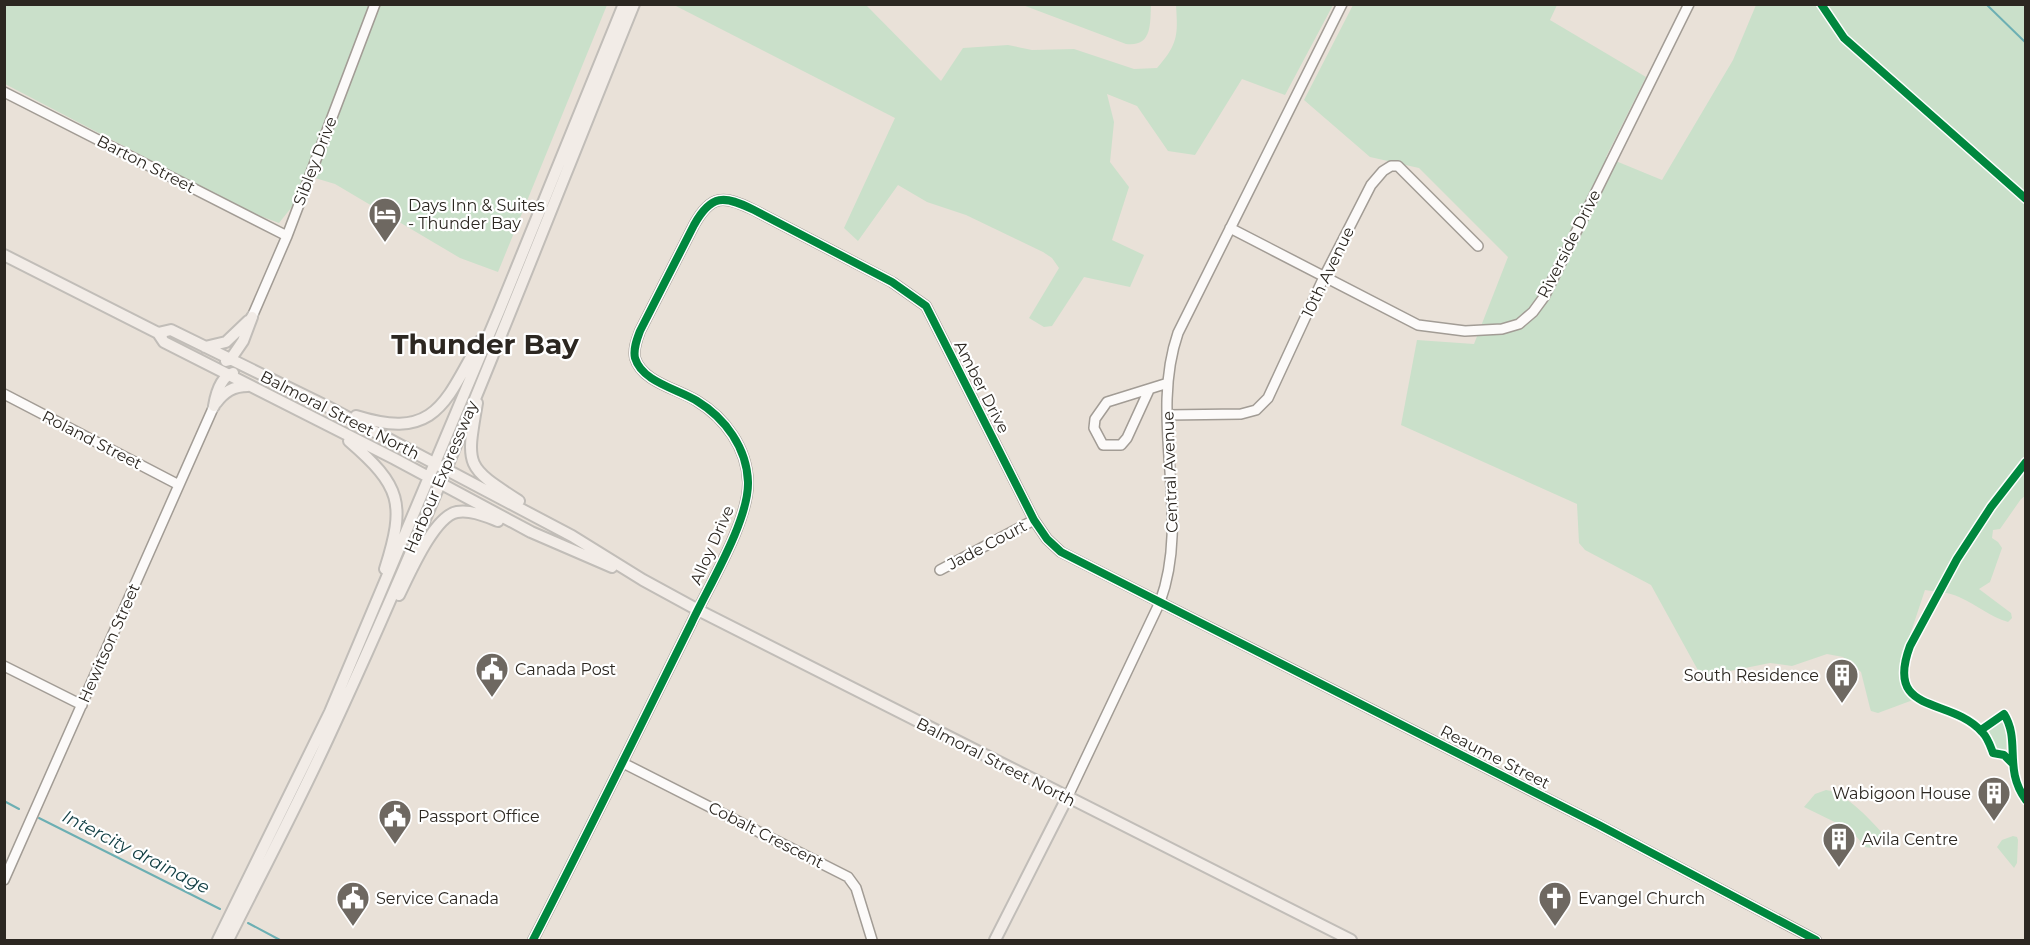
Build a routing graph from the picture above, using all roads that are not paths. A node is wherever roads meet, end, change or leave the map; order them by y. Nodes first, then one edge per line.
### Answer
1 (375, 4) edge
2 (624, 4) edge
3 (634, 4) edge
4 (1342, 4) edge
5 (1689, 4) edge
6 (4, 92) edge
7 (754, 210) joint
8 (1230, 228) junction
9 (287, 236) junction
10 (1478, 246) dead end
11 (4, 255) edge
12 (1324, 277) junction
13 (505, 296) junction
14 (252, 317) junction
15 (158, 333) junction
16 (205, 348) junction
17 (230, 360) junction
18 (227, 375) junction
19 (480, 382) junction
20 (1168, 383) junction
21 (248, 386) junction
22 (1149, 390) junction
23 (4, 394) edge
24 (304, 395) junction
25 (214, 406) junction
26 (328, 407) junction
27 (1168, 415) junction
28 (338, 431) junction
29 (435, 464) junction
30 (445, 470) junction
31 (434, 480) junction
32 (178, 485) junction
33 (1034, 520) junction
34 (572, 536) junction
35 (545, 538) junction
36 (940, 570) dead end
37 (643, 580) junction
38 (1160, 602) junction
39 (698, 610) junction
40 (364, 633) junction
41 (364, 659) junction
42 (4, 666) edge
43 (82, 705) junction
44 (623, 763) junction
45 (1067, 798) junction
46 (4, 880) edge
47 (218, 940) edge
48 (228, 940) edge
49 (533, 940) edge
50 (872, 940) edge
51 (995, 940) edge
52 (1351, 940) edge
53 (1816, 940) edge

1 - 9 street, Sibley Drive
2 - 13 main road, Harbour Expressway
3 - 19 main road, Harbour Expressway
4 - 8 street, Central Avenue
5 - 12 street, Riverside Drive
6 - 9 street, Barton Street
7 - 33 street, Amber Drive
7 - 39 street, Alloy Drive
8 - 12 street, Riverside Drive
8 - 20 street, Central Avenue
9 - 14 street, Sibley Drive
10 - 12 street, 10th Avenue
11 - 15 main road, Balmoral Street North
12 - 27 street, 10th Avenue
13 - 26 main road
13 - 29 main road, Harbour Expressway
14 - 16 main road
14 - 17 main road
15 - 16 main road, Balmoral Street North
15 - 17 main road
15 - 18 main road, Balmoral Street North
16 - 17 main road, Balmoral Street North
17 - 24 main road, Balmoral Street North
18 - 21 main road, Balmoral Street North
18 - 24 main road
18 - 25 main road
19 - 30 main road, Harbour Expressway
19 - 34 main road
20 - 22 street
20 - 27 street, Central Avenue
21 - 25 main road
21 - 28 main road, Balmoral Street North
22 - 22 street
23 - 32 street, Roland Street
24 - 26 main road, Balmoral Street North
25 - 32 street, Hewitson Street
26 - 29 main road, Balmoral Street North
27 - 38 street, Central Avenue
28 - 31 main road, Balmoral Street North
28 - 40 main road
29 - 30 main road, Balmoral Street North
29 - 31 main road, Harbour Expressway
30 - 31 main road, Harbour Expressway
30 - 34 main road, Balmoral Street North
31 - 35 main road, Balmoral Street North
31 - 40 main road, Harbour Expressway
31 - 41 main road, Harbour Expressway
32 - 43 street, Hewitson Street
33 - 36 street, Jade Court
33 - 38 street, Amber Drive
34 - 37 main road, Balmoral Street North
35 - 37 main road, Balmoral Street North
35 - 41 main road
37 - 39 main road, Balmoral Street North
38 - 45 street, Central Avenue
38 - 53 street, Reaume Street
39 - 44 street, Alloy Drive
39 - 45 main road, Balmoral Street North
40 - 47 main road, Harbour Expressway
41 - 48 main road, Harbour Expressway
42 - 43 street
43 - 46 street, Hewitson Street
44 - 49 street, Alloy Drive
44 - 50 street, Cobalt Crescent
45 - 51 main road, Central Avenue
45 - 52 main road, Balmoral Street North

